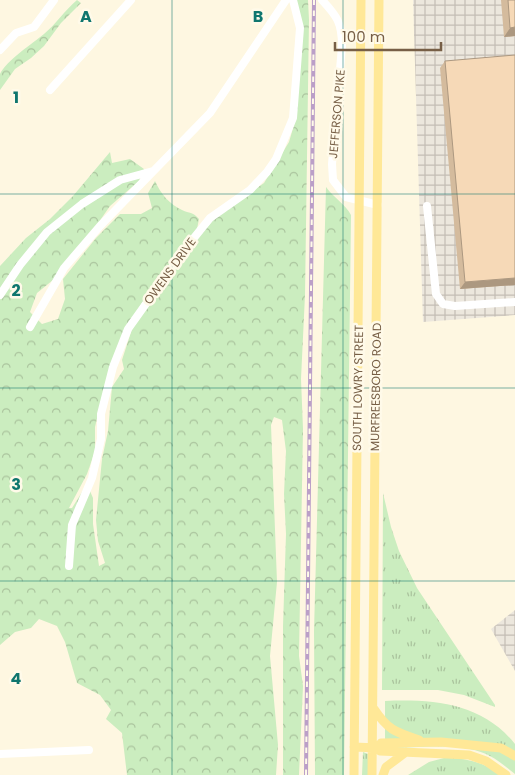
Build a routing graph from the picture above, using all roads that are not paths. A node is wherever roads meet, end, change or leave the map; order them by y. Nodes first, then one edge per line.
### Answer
1 (54, 0) edge
2 (131, 0) edge
3 (286, 0) edge
4 (293, 0) edge
5 (322, 0) edge
6 (362, 0) edge
7 (379, 0) edge
8 (0, 50) edge
9 (50, 90) dead end
10 (155, 170) junction
11 (360, 200) junction
12 (378, 205) junction
13 (427, 206) dead end
14 (0, 295) edge
15 (515, 302) edge
16 (30, 327) dead end
17 (69, 566) dead end
18 (373, 708) junction
19 (426, 742) junction
20 (354, 746) junction
21 (375, 748) junction
22 (89, 750) dead end
23 (406, 752) junction
24 (0, 754) edge
25 (515, 756) edge
26 (354, 775) edge
27 (372, 775) edge
28 (384, 775) edge
29 (506, 775) edge

1 - 8 street
2 - 9 street
3 - 10 street
4 - 17 street, OWENS DRIVE
5 - 11 street, JEFFERSON PIKE
6 - 11 main road, SOUTH LOWRY STREET
7 - 12 main road, MURFREESBORO ROAD
10 - 14 street
10 - 16 street
11 - 12 street, JEFFERSON PIKE
11 - 20 main road, SOUTH LOWRY STREET
12 - 18 main road, MURFREESBORO ROAD
13 - 15 street
18 - 19 main road
18 - 21 main road, MURFREESBORO ROAD
19 - 21 main road
19 - 25 main road
20 - 21 main road
20 - 26 main road, SOUTH LOWRY STREET
21 - 23 main road
21 - 27 main road, MURFREESBORO ROAD
22 - 24 street
23 - 28 main road
23 - 29 main road

